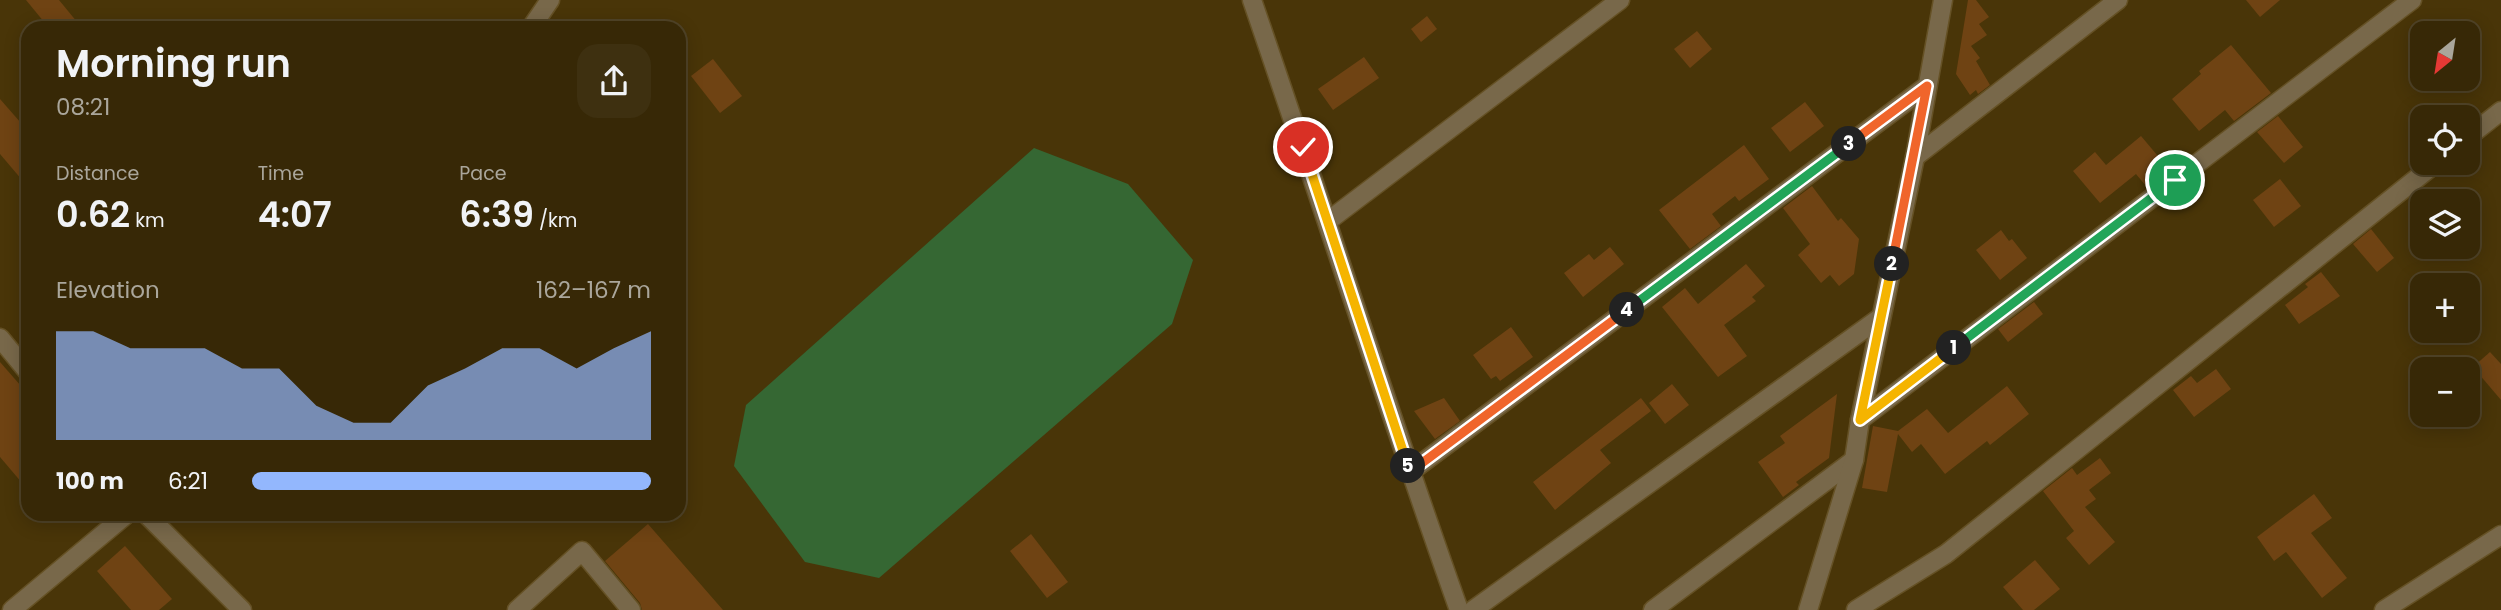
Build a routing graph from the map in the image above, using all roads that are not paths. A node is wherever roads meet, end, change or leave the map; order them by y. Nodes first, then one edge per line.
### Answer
1 (550, 0) edge
2 (1252, 0) edge
3 (1620, 0) edge
4 (1943, 0) edge
5 (2118, 0) edge
6 (2412, 0) edge
7 (536, 21) edge
8 (1927, 86) junction
9 (2501, 111) edge
10 (2480, 128) edge
11 (1915, 157) junction
12 (2421, 175) edge
13 (1328, 221) junction
14 (1881, 317) junction
15 (0, 338) edge
16 (21, 364) edge
17 (1860, 420) junction
18 (1854, 460) junction
19 (1410, 472) junction
20 (119, 521) edge
21 (153, 521) edge
22 (2501, 535) edge
23 (12, 610) edge
24 (242, 610) edge
25 (517, 610) edge
26 (631, 610) edge
27 (1459, 610) edge
28 (1473, 610) edge
29 (1653, 610) edge
30 (1808, 610) edge
31 (1856, 610) edge
32 (2384, 610) edge

1 - 7 street
2 - 13 street
3 - 13 street
4 - 8 street
5 - 11 street
6 - 17 street
8 - 11 street
8 - 19 street
9 - 10 street
11 - 14 street
12 - 31 street
13 - 19 street
14 - 17 street
14 - 28 street
15 - 16 street
17 - 18 street
18 - 29 street
18 - 30 street
19 - 27 street
20 - 23 street
21 - 24 street
22 - 32 street
25 - 26 street

